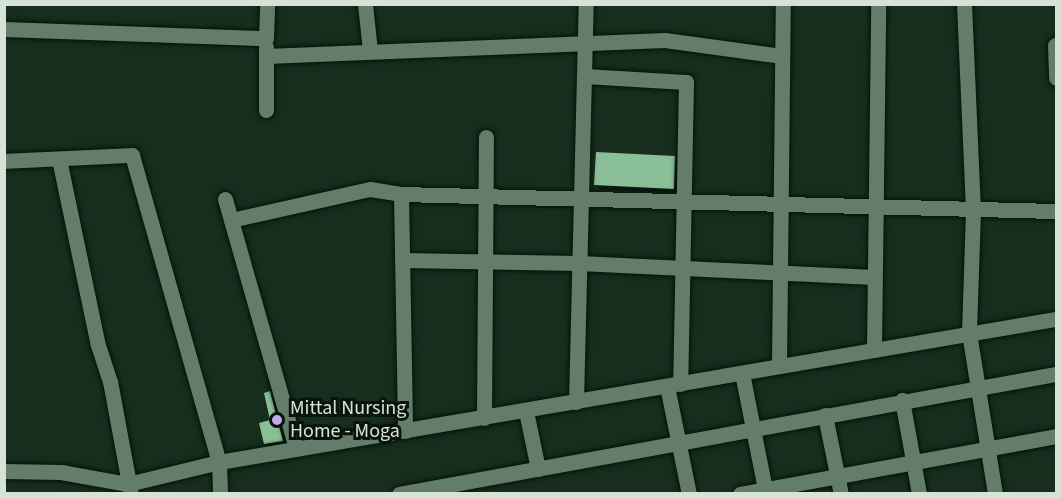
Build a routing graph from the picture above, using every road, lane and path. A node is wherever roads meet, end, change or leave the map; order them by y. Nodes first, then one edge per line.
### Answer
1 (267, 4) edge
2 (366, 4) edge
3 (586, 4) edge
4 (783, 4) edge
5 (878, 4) edge
6 (964, 4) edge
7 (4, 29) edge
8 (266, 38) junction
9 (585, 40) junction
10 (1055, 45) dead end
11 (370, 51) junction
12 (266, 56) junction
13 (782, 56) junction
14 (584, 76) junction
15 (1056, 78) edge
16 (266, 110) dead end
17 (486, 137) dead end
18 (59, 159) junction
19 (4, 161) edge
20 (401, 194) junction
21 (487, 195) junction
22 (581, 196) junction
23 (225, 199) dead end
24 (684, 200) junction
25 (780, 204) junction
26 (875, 207) junction
27 (973, 211) junction
28 (1056, 211) edge
29 (231, 220) junction
30 (402, 260) junction
31 (486, 261) junction
32 (579, 262) junction
33 (682, 268) junction
34 (780, 273) junction
35 (874, 277) junction
36 (1056, 319) edge
37 (969, 333) junction
38 (874, 350) junction
39 (779, 366) junction
40 (742, 373) junction
41 (1056, 374) edge
42 (674, 385) junction
43 (978, 386) junction
44 (902, 400) junction
45 (576, 402) junction
46 (526, 411) junction
47 (825, 415) junction
48 (484, 418) junction
49 (752, 429) junction
50 (405, 431) junction
51 (1056, 436) edge
52 (676, 444) junction
53 (296, 449) junction
54 (988, 449) junction
55 (219, 462) junction
56 (914, 463) junction
57 (538, 469) junction
58 (4, 471) edge
59 (837, 476) junction
60 (466, 488) edge
61 (129, 489) edge
62 (765, 491) edge
63 (220, 494) edge
64 (399, 494) edge
65 (689, 494) edge
66 (740, 494) edge
67 (841, 494) edge
68 (919, 494) edge
69 (995, 494) edge

1 - 8 street
2 - 11 street
3 - 9 street
4 - 13 street
5 - 26 street
6 - 27 street
7 - 8 street
8 - 12 street
9 - 11 street
9 - 13 street
9 - 14 street
10 - 15 street
11 - 12 street
12 - 16 street
13 - 25 street
14 - 22 street
14 - 24 street
17 - 21 street
18 - 19 street
18 - 55 street
18 - 61 street
20 - 21 street
20 - 29 street
20 - 30 street
21 - 22 street
21 - 31 street
22 - 24 street
22 - 32 street
23 - 29 street
24 - 25 street
24 - 33 street
25 - 26 street
25 - 34 street
26 - 27 street
26 - 35 street
27 - 28 street
27 - 37 street
29 - 53 street
30 - 31 street
30 - 50 street
31 - 32 street
31 - 48 street
32 - 33 street
32 - 45 street
33 - 34 street
33 - 42 street
34 - 35 street
34 - 39 street
35 - 38 street
36 - 37 street
37 - 38 street
37 - 43 street
38 - 39 street
39 - 40 street
40 - 42 street
40 - 49 street
41 - 43 street
42 - 45 street
42 - 52 street
43 - 44 street
43 - 54 street
44 - 47 street
44 - 56 street
45 - 46 street
46 - 48 street
46 - 57 street
47 - 49 street
47 - 59 street
48 - 50 street
49 - 52 street
49 - 62 street
50 - 53 street
51 - 54 street
52 - 57 street
52 - 65 street
53 - 55 street
54 - 56 street
54 - 69 street
55 - 61 street
55 - 63 street
56 - 59 street
56 - 68 street
57 - 60 street
58 - 61 street
59 - 62 street
59 - 67 street
60 - 64 street
62 - 66 street

